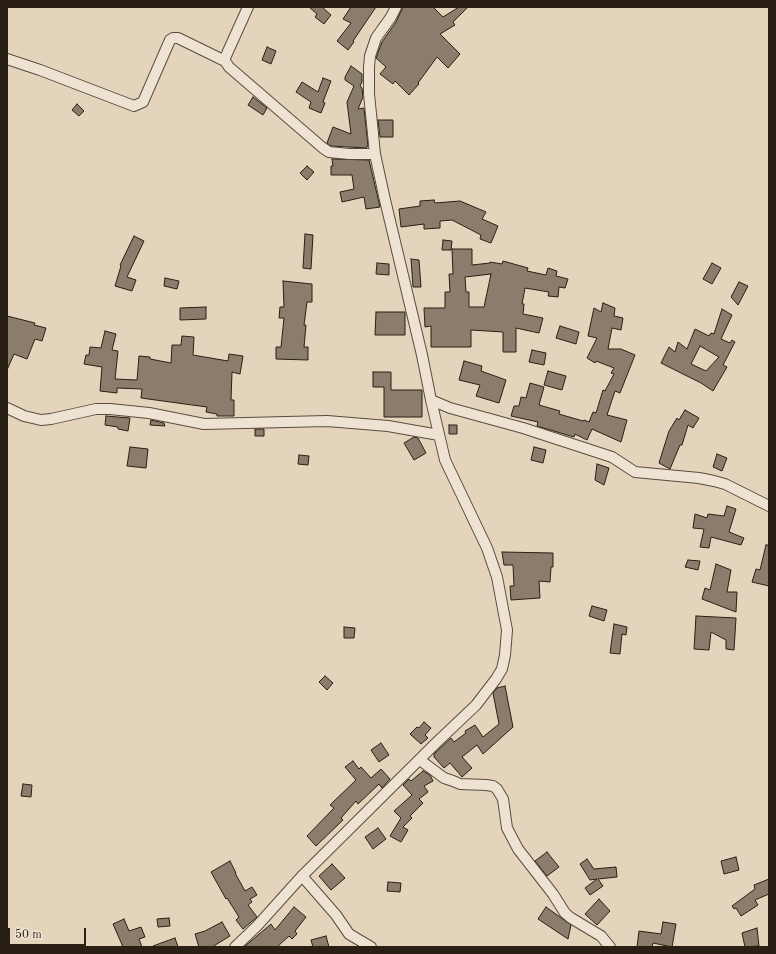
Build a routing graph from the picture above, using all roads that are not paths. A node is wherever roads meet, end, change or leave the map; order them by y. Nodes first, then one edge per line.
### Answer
1 (248, 7) edge
2 (396, 7) edge
3 (7, 60) edge
4 (225, 61) junction
5 (375, 154) junction
6 (431, 400) junction
7 (7, 408) edge
8 (439, 435) junction
9 (769, 506) edge
10 (420, 760) junction
11 (302, 876) junction
12 (235, 947) edge
13 (371, 947) edge
14 (610, 947) edge

1 - 4 street
2 - 5 street
3 - 4 street
4 - 5 street
5 - 6 street
6 - 8 street
6 - 9 street
7 - 8 street
8 - 10 street
10 - 11 street
10 - 14 street
11 - 12 street
11 - 13 street

